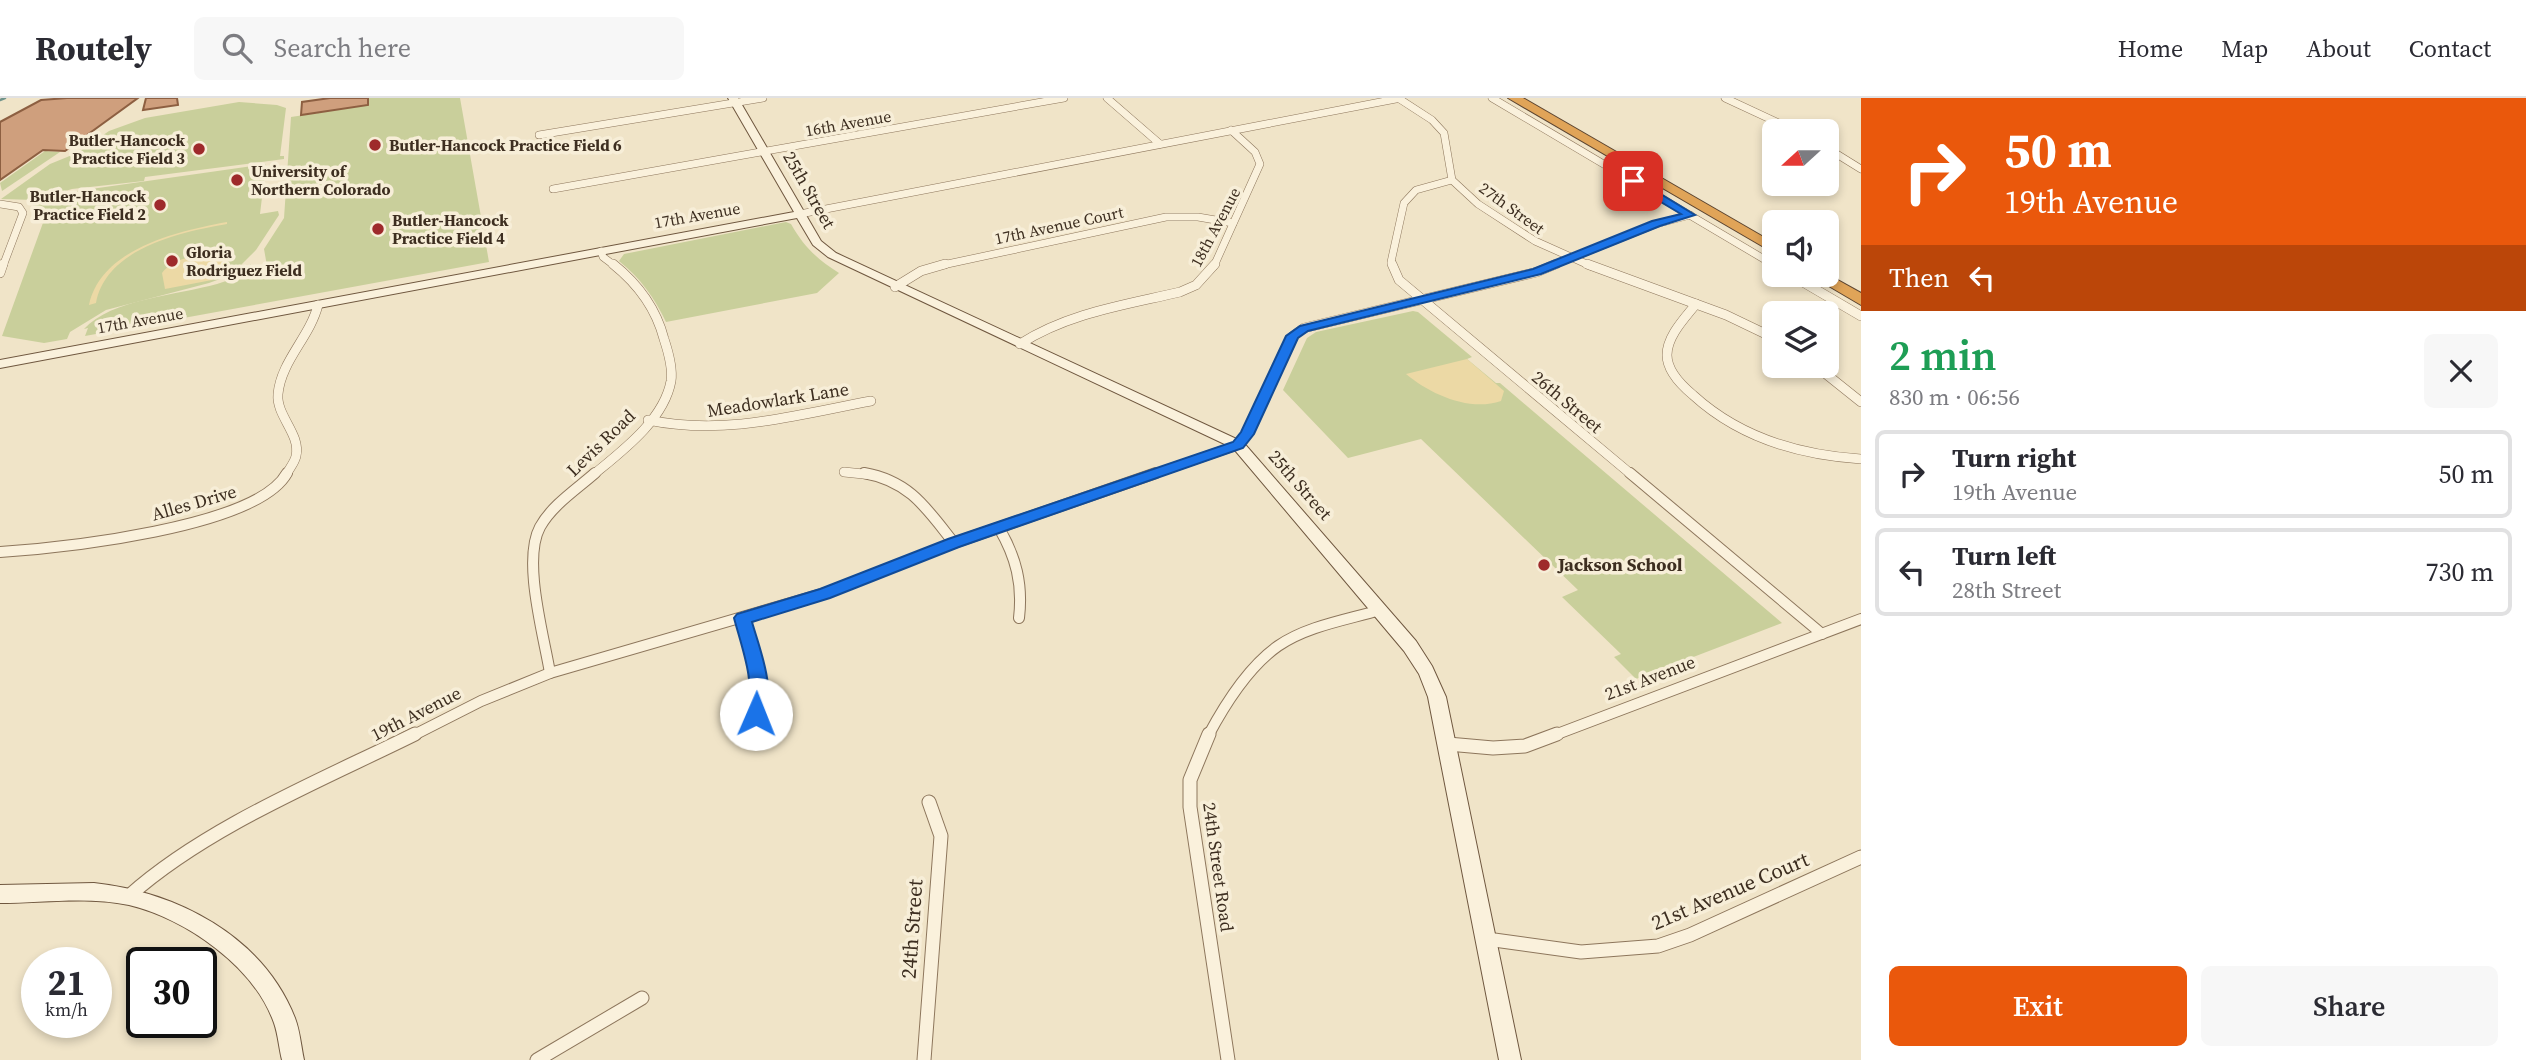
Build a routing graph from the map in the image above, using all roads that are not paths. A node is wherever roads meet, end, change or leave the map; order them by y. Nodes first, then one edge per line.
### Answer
1 (763, 98) edge
2 (1064, 98) edge
3 (1107, 98) edge
4 (1400, 98) edge
5 (1492, 98) edge
6 (1514, 98) edge
7 (1532, 98) edge
8 (1725, 98) edge
9 (734, 100) edge
10 (1770, 119) edge
11 (1231, 130) junction
12 (539, 135) dead end
13 (1160, 144) junction
14 (765, 152) junction
15 (1839, 155) edge
16 (1861, 169) edge
17 (1452, 180) junction
18 (553, 189) dead end
19 (0, 204) edge
20 (800, 214) junction
21 (1690, 215) junction
22 (1233, 223) junction
23 (1762, 231) edge
24 (1762, 243) edge
25 (601, 251) junction
26 (1570, 258) junction
27 (1762, 258) edge
28 (0, 273) edge
29 (1839, 275) edge
30 (895, 287) junction
31 (1811, 287) edge
32 (1839, 287) edge
33 (1861, 288) edge
34 (1422, 299) junction
35 (1861, 300) edge
36 (1696, 304) junction
37 (318, 306) junction
38 (1861, 316) edge
39 (1762, 332) edge
40 (1020, 344) junction
41 (0, 364) edge
42 (1831, 378) edge
43 (872, 401) dead end
44 (1861, 402) edge
45 (648, 420) junction
46 (1238, 445) junction
47 (1861, 459) edge
48 (844, 472) dead end
49 (999, 528) junction
50 (954, 543) junction
51 (0, 552) edge
52 (1380, 610) junction
53 (743, 618) junction
54 (1019, 618) dead end
55 (1861, 619) edge
56 (1822, 634) junction
57 (550, 673) junction
58 (744, 736) dead end
59 (1448, 744) junction
60 (929, 802) dead end
61 (1861, 857) edge
62 (0, 894) edge
63 (129, 896) junction
64 (1487, 939) junction
65 (642, 998) dead end
66 (293, 1060) edge
67 (537, 1060) edge
68 (924, 1060) edge
69 (1228, 1060) edge
70 (1510, 1060) edge

1 - 9 street
2 - 14 street, 16th Avenue
3 - 13 street
4 - 11 street, 17th Avenue
4 - 17 street
5 - 21 street
6 - 24 highway
7 - 23 highway
8 - 10 street
9 - 12 street
9 - 14 street, 25th Street
11 - 13 street, 17th Avenue
11 - 22 street, 18th Avenue
13 - 20 street, 17th Avenue
14 - 18 street, 16th Avenue
14 - 20 street, 25th Street
15 - 16 street
17 - 26 street, 27th Street
17 - 34 street, 26th Street
19 - 28 street
20 - 25 street, 17th Avenue
20 - 30 street, 25th Street
21 - 26 street
21 - 27 street
22 - 30 street, 17th Avenue Court
22 - 40 street, 18th Avenue
25 - 37 street, 17th Avenue
25 - 45 street, Levis Road
26 - 34 street
26 - 36 street, 27th Street
29 - 33 highway
30 - 40 street, 25th Street
31 - 38 street
32 - 35 highway
34 - 46 street
34 - 56 street, 26th Street
36 - 39 street, 27th Street
36 - 47 street
37 - 41 street, 17th Avenue
37 - 51 street, Alles Drive
40 - 46 street, 25th Street
42 - 44 street
43 - 45 street, Meadowlark Lane
45 - 57 street, Levis Road
46 - 49 street, 19th Avenue
46 - 52 street, 25th Street
48 - 50 street
49 - 50 street, 19th Avenue
49 - 54 street
50 - 53 street, 19th Avenue
52 - 59 street, 25th Street
52 - 69 street, 24th Street Road
53 - 57 street, 19th Avenue
53 - 58 street
55 - 56 street, 21st Avenue
56 - 59 street, 21st Avenue
57 - 63 street, 19th Avenue
59 - 64 street, 25th Street
60 - 68 street, 24th Street
61 - 64 street, 21st Avenue Court
62 - 63 street
63 - 66 street
64 - 70 street, 25th Street
65 - 67 street

